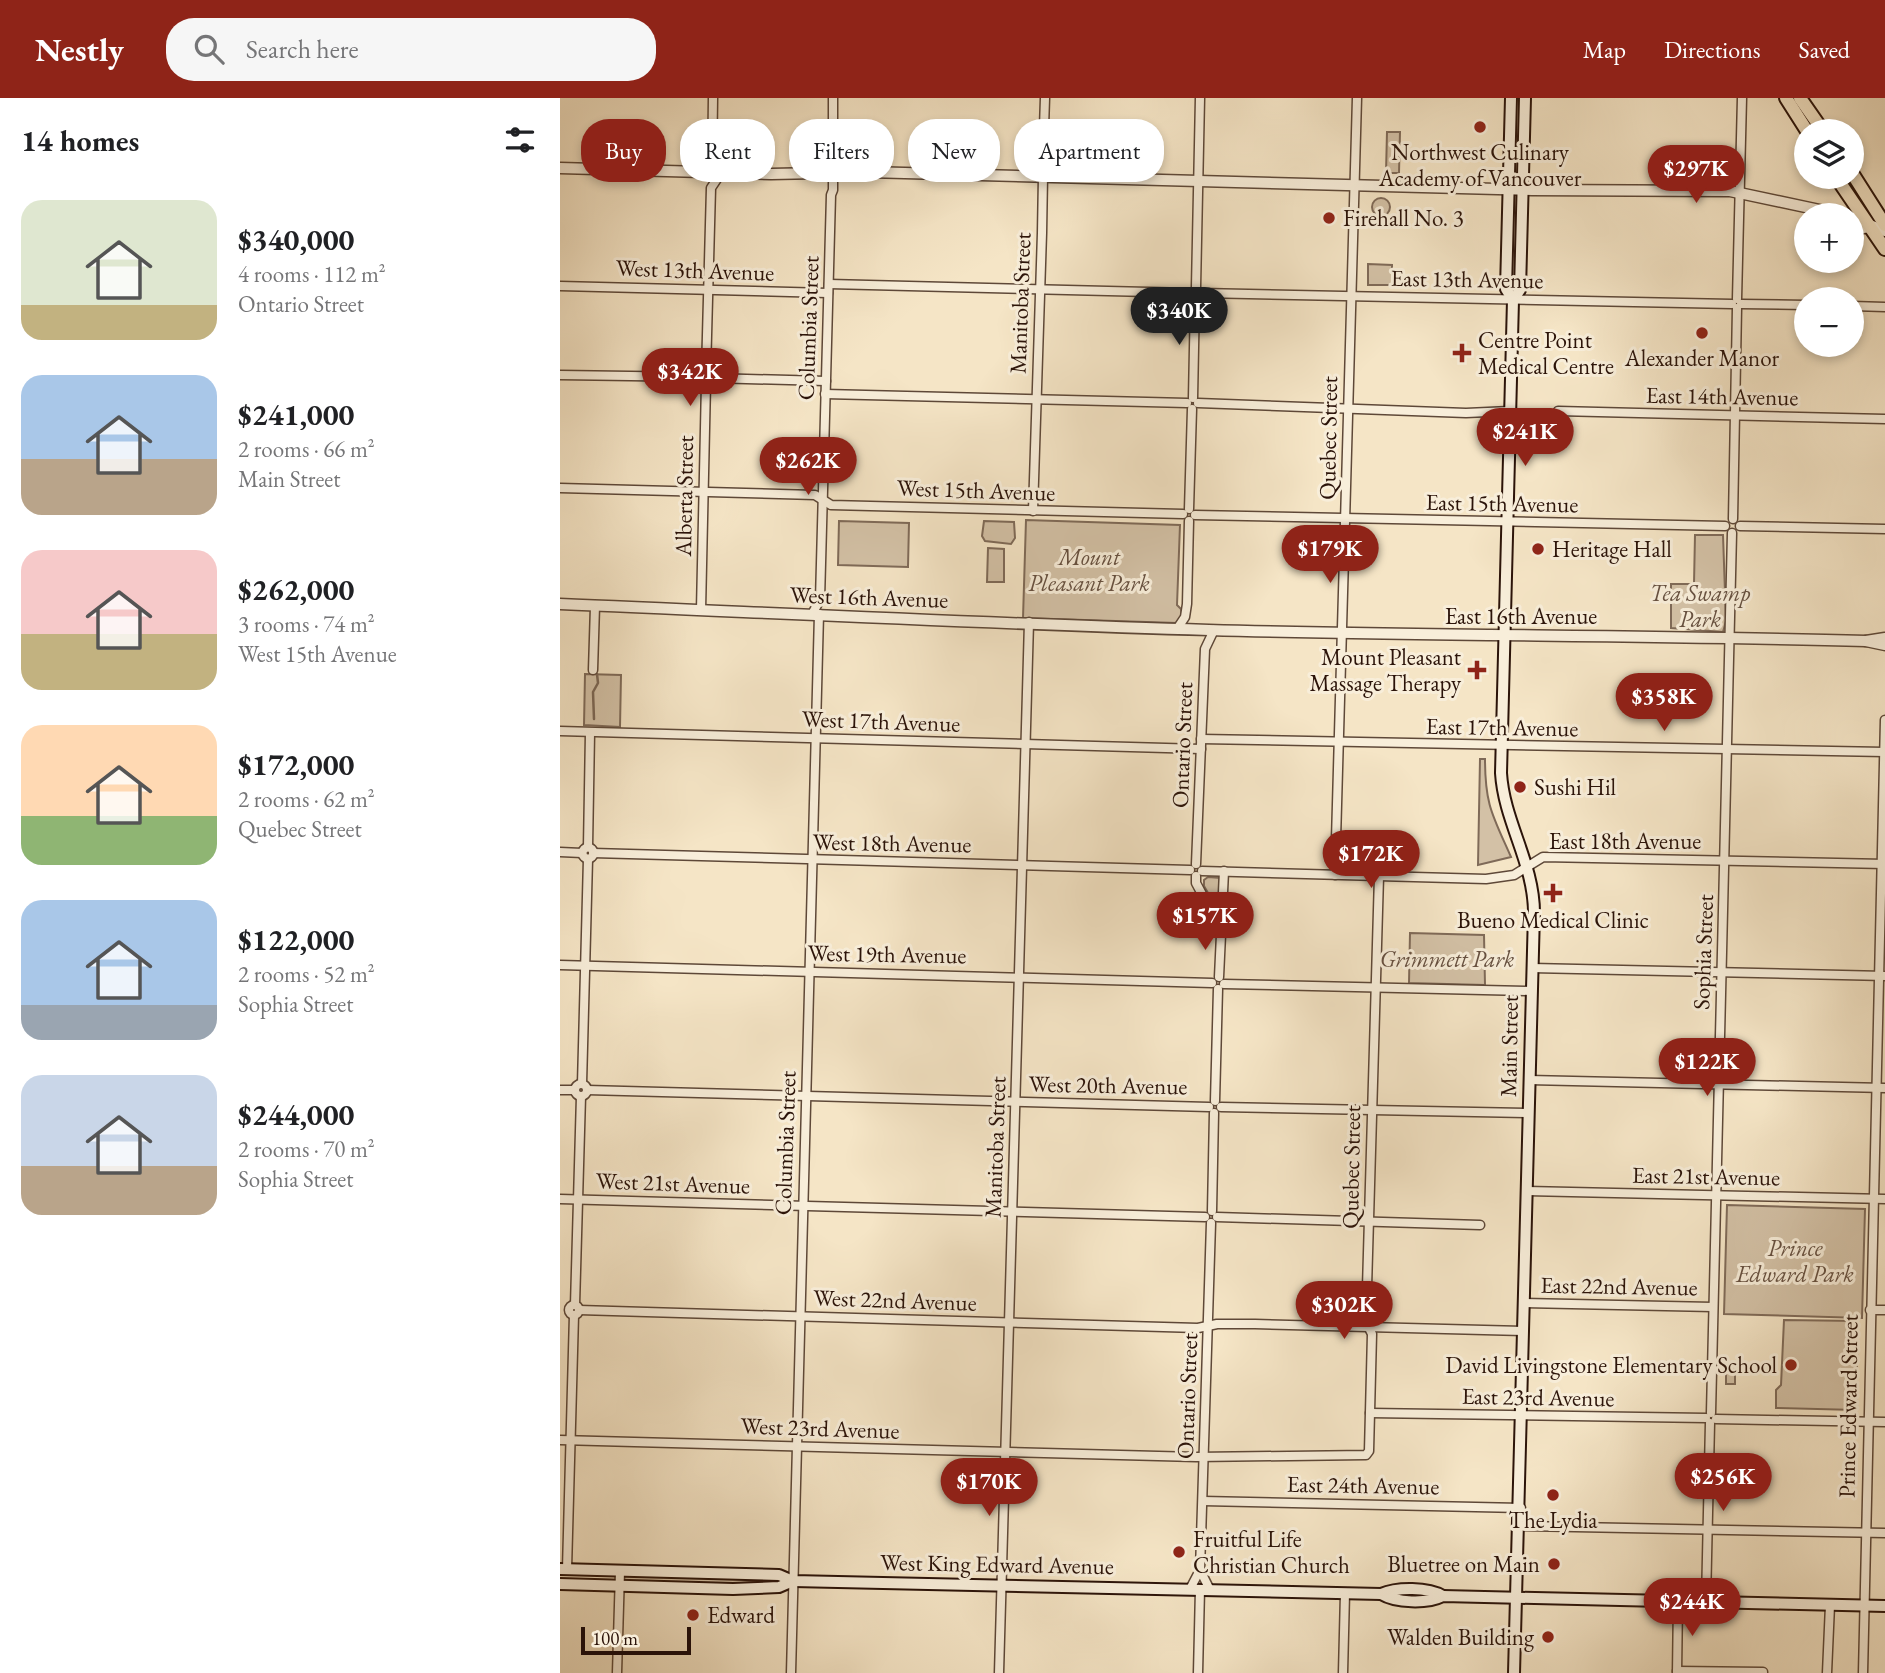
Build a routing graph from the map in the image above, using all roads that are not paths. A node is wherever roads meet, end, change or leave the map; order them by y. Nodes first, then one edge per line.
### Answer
1 (713, 98) edge
2 (833, 98) edge
3 (1045, 98) edge
4 (1200, 98) edge
5 (1357, 98) edge
6 (1511, 98) edge
7 (1525, 98) edge
8 (1742, 98) edge
9 (1786, 98) edge
10 (1800, 98) edge
11 (714, 119) edge
12 (833, 119) edge
13 (1044, 119) edge
14 (1799, 119) edge
15 (1815, 119) edge
16 (560, 168) edge
17 (680, 171) edge
18 (894, 173) edge
19 (1014, 175) edge
20 (1164, 180) edge
21 (1198, 181) junction
22 (707, 182) edge
23 (713, 182) edge
24 (832, 182) edge
25 (1043, 182) edge
26 (1355, 185) junction
27 (711, 188) junction
28 (1844, 189) edge
29 (1862, 189) edge
30 (1509, 190) junction
31 (1524, 190) junction
32 (1740, 192) junction
33 (1794, 207) edge
34 (1864, 224) edge
35 (1885, 225) edge
36 (1869, 227) junction
37 (1864, 228) edge
38 (1885, 231) edge
39 (1885, 249) edge
40 (560, 286) edge
41 (829, 288) junction
42 (1041, 288) junction
43 (709, 290) junction
44 (1196, 293) junction
45 (1351, 296) junction
46 (1513, 300) junction
47 (1737, 304) junction
48 (1794, 305) edge
49 (1864, 306) edge
50 (1885, 307) edge
51 (560, 375) edge
52 (706, 378) junction
53 (826, 381) junction
54 (825, 394) junction
55 (1037, 400) junction
56 (1192, 403) junction
57 (1348, 408) junction
58 (1510, 411) junction
59 (1558, 411) dead end
60 (1735, 415) junction
61 (1885, 419) edge
62 (560, 488) edge
63 (703, 492) junction
64 (823, 501) junction
65 (1033, 511) junction
66 (1189, 515) junction
67 (1346, 519) junction
68 (1732, 519) junction
69 (1508, 523) junction
70 (1726, 526) junction
71 (1740, 526) junction
72 (1885, 529) edge
73 (1732, 533) junction
74 (820, 602) junction
75 (560, 604) edge
76 (595, 606) junction
77 (701, 610) junction
78 (820, 614) junction
79 (1029, 622) junction
80 (1177, 629) junction
81 (1214, 630) junction
82 (1343, 633) junction
83 (1505, 636) junction
84 (1730, 638) junction
85 (1885, 638) edge
86 (1866, 641) junction
87 (1885, 645) edge
88 (593, 670) dead end
89 (1885, 720) edge
90 (560, 731) edge
91 (590, 733) junction
92 (817, 738) junction
93 (1201, 739) junction
94 (1339, 742) junction
95 (1027, 744) junction
96 (1501, 747) junction
97 (1201, 749) junction
98 (1727, 749) junction
99 (1884, 752) edge
100 (560, 852) edge
101 (588, 853) junction
102 (814, 860) junction
103 (1725, 860) junction
104 (1883, 864) edge
105 (1022, 865) junction
106 (1528, 866) junction
107 (1196, 870) junction
108 (1224, 871) junction
109 (1335, 875) junction
110 (1378, 876) junction
111 (1220, 928) junction
112 (560, 965) edge
113 (585, 965) junction
114 (1532, 968) junction
115 (810, 972) junction
116 (1723, 973) junction
117 (1881, 976) edge
118 (1020, 977) junction
119 (1218, 983) junction
120 (1375, 987) junction
121 (1531, 991) junction
122 (1529, 1080) junction
123 (1719, 1084) junction
124 (1880, 1087) edge
125 (560, 1090) edge
126 (581, 1090) junction
127 (806, 1097) junction
128 (1016, 1102) junction
129 (1214, 1107) junction
130 (1372, 1109) junction
131 (1528, 1113) junction
132 (1527, 1191) junction
133 (1717, 1195) junction
134 (560, 1199) edge
135 (578, 1199) junction
136 (1873, 1199) junction
137 (1885, 1199) edge
138 (803, 1205) junction
139 (1013, 1212) junction
140 (1211, 1217) junction
141 (1369, 1221) junction
142 (1480, 1225) dead end
143 (1524, 1303) junction
144 (1713, 1307) junction
145 (571, 1310) edge
146 (1870, 1310) junction
147 (1885, 1310) edge
148 (800, 1317) junction
149 (1009, 1323) junction
150 (1208, 1326) junction
151 (1369, 1327) junction
152 (1523, 1331) junction
153 (1370, 1413) junction
154 (1522, 1416) junction
155 (1711, 1419) junction
156 (1867, 1421) junction
157 (1885, 1422) edge
158 (560, 1440) edge
159 (571, 1440) junction
160 (797, 1446) junction
161 (1006, 1452) junction
162 (1205, 1456) junction
163 (1203, 1501) junction
164 (1521, 1508) junction
165 (1520, 1526) junction
166 (1708, 1530) junction
167 (1865, 1532) junction
168 (1885, 1533) edge
169 (563, 1569) edge
170 (620, 1570) junction
171 (1200, 1570) junction
172 (793, 1581) junction
173 (560, 1584) edge
174 (1002, 1584) junction
175 (620, 1586) junction
176 (1200, 1589) junction
177 (1345, 1593) junction
178 (1519, 1598) junction
179 (1678, 1602) junction
180 (1706, 1602) junction
181 (1830, 1605) junction
182 (1864, 1606) junction
183 (1885, 1606) edge
184 (1677, 1672) edge
185 (1763, 1672) edge
186 (617, 1673) edge
187 (791, 1673) edge
188 (999, 1673) edge
189 (1198, 1673) edge
190 (1343, 1673) edge
191 (1514, 1673) edge
192 (1827, 1673) edge
193 (1863, 1673) edge

1 - 11 street
2 - 12 street, Columbia Street
3 - 13 street, Manitoba Street
4 - 21 street
5 - 26 street
6 - 30 main road, Main Street
7 - 31 main road, Main Street
8 - 32 street
9 - 14 main road
10 - 15 main road
16 - 17 street
18 - 19 street
20 - 21 street
21 - 26 street
21 - 44 street
22 - 27 street
23 - 27 street
24 - 41 street, Columbia Street
25 - 42 street, Manitoba Street
26 - 30 street
26 - 45 street, Quebec Street
27 - 43 street, Alberta Street
28 - 36 main road
29 - 35 main road
30 - 31 street
30 - 46 main road, Main Street
31 - 32 street
31 - 46 main road, Main Street
32 - 33 street
32 - 47 street
34 - 36 street
36 - 37 street
36 - 38 street
36 - 39 main road
40 - 43 street, West 13th Avenue
41 - 42 street, West 13th Avenue
41 - 43 street, West 13th Avenue
41 - 53 street, Columbia Street
42 - 44 street, West 13th Avenue
42 - 55 street, Manitoba Street
43 - 52 street, Alberta Street
44 - 45 street, East 13th Avenue
44 - 56 street
45 - 46 street, East 13th Avenue
45 - 57 street, Quebec Street
46 - 47 street, East 13th Avenue
46 - 58 main road, Main Street
47 - 48 street, East 13th Avenue
47 - 60 street
49 - 50 street
51 - 52 street
52 - 53 street
52 - 63 street, Alberta Street
53 - 54 street, Columbia Street
54 - 55 street
54 - 64 street, Columbia Street
55 - 56 street
55 - 65 street, Manitoba Street
56 - 57 street
56 - 66 street
57 - 58 street
57 - 67 street, Quebec Street
58 - 69 main road, Main Street
59 - 60 street, East 14th Avenue
60 - 61 street, East 14th Avenue
60 - 68 street
62 - 63 street, West 15th Avenue
63 - 64 street, West 15th Avenue
63 - 77 street, Alberta Street
64 - 65 street, West 15th Avenue
64 - 74 street, Columbia Street
65 - 66 street, West 15th Avenue
66 - 67 street, East 15th Avenue
66 - 80 street
67 - 69 street, East 15th Avenue
67 - 82 street, Quebec Street
68 - 70 street
68 - 71 street
69 - 70 street, East 15th Avenue
69 - 83 main road, Main Street
70 - 73 street
71 - 72 street
71 - 73 street
73 - 84 street, Sophia Street
74 - 78 street
74 - 78 street
75 - 76 street, West 16th Avenue
76 - 77 street, West 16th Avenue
76 - 88 street
77 - 78 street, West 16th Avenue
78 - 79 street, West 16th Avenue
78 - 92 street, Columbia Street
79 - 80 street, West 16th Avenue
79 - 95 street, Manitoba Street
80 - 81 street, East 16th Avenue
81 - 82 street, East 16th Avenue
81 - 93 street, Ontario Street
82 - 83 street, East 16th Avenue
82 - 94 street, Quebec Street
83 - 84 street, East 16th Avenue
83 - 96 main road, Main Street
84 - 86 street, East 16th Avenue
84 - 98 street, Sophia Street
85 - 86 street, East 16th Avenue
86 - 87 street, East 16th Avenue
89 - 99 street, Prince Edward Street
90 - 91 street, West 17th Avenue
91 - 92 street, West 17th Avenue
91 - 101 street
92 - 95 street, West 17th Avenue
92 - 102 street, Columbia Street
93 - 94 street, East 17th Avenue
93 - 97 street, Ontario Street
94 - 96 street, East 17th Avenue
94 - 109 street, Quebec Street
95 - 97 street, West 17th Avenue
95 - 105 street, Manitoba Street
96 - 98 street, East 17th Avenue
96 - 106 main road, Main Street
97 - 107 street, Ontario Street
98 - 99 street, East 17th Avenue
98 - 103 street, Sophia Street
99 - 104 street, Prince Edward Street
100 - 101 street, West 18th Avenue
101 - 102 street, West 18th Avenue
101 - 113 street
102 - 105 street, West 18th Avenue
102 - 115 street, Columbia Street
103 - 104 street, East 18th Avenue
103 - 106 street, East 18th Avenue
103 - 116 street, Sophia Street
104 - 117 street, Prince Edward Street
105 - 107 street, West 18th Avenue
105 - 118 street, Manitoba Street
106 - 110 street, East 18th Avenue
106 - 114 main road, Main Street
107 - 108 street, East 18th Avenue
107 - 111 street, Ontario Street
108 - 109 street, East 18th Avenue
108 - 111 street, Ontario Street
109 - 110 street, East 18th Avenue
110 - 120 street, Quebec Street
111 - 119 street, Ontario Street
112 - 113 street, West 19th Avenue
113 - 115 street, West 19th Avenue
113 - 126 street
114 - 116 street
114 - 121 main road, Main Street
115 - 118 street, West 19th Avenue
115 - 127 street, Columbia Street
116 - 117 street
116 - 123 street, Sophia Street
117 - 124 street, Prince Edward Street
118 - 119 street, West 19th Avenue
118 - 128 street, Manitoba Street
119 - 120 street, West 19th Avenue
119 - 129 street, Ontario Street
120 - 121 street, West 19th Avenue
120 - 130 street, Quebec Street
121 - 122 main road, Main Street
122 - 123 street
122 - 131 main road, Main Street
123 - 124 street
123 - 133 street, Sophia Street
124 - 136 street, Prince Edward Street
125 - 126 street, West 20th Avenue
126 - 127 street, West 20th Avenue
126 - 135 street
127 - 128 street, West 20th Avenue
127 - 138 street, Columbia Street
128 - 129 street, West 20th Avenue
128 - 139 street, Manitoba Street
129 - 130 street, West 20th Avenue
129 - 140 street, Ontario Street
130 - 131 street, West 20th Avenue
130 - 141 street, Quebec Street
131 - 132 main road, Main Street
132 - 133 street, East 21st Avenue
132 - 143 main road, Main Street
133 - 136 street, East 21st Avenue
133 - 144 street, Sophia Street
134 - 135 street, West 21st Avenue
135 - 138 street, West 21st Avenue
135 - 145 street
136 - 137 street, East 21st Avenue
136 - 146 street, Prince Edward Street
138 - 139 street, West 21st Avenue
138 - 148 street, Columbia Street
139 - 140 street, West 21st Avenue
139 - 149 street, Manitoba Street
140 - 141 street
140 - 150 street, Ontario Street
141 - 142 street
141 - 151 street, Quebec Street
143 - 144 street, East 22nd Avenue
143 - 152 main road, Main Street
144 - 155 street, Sophia Street
145 - 148 street, West 22nd Avenue
145 - 159 street
146 - 147 street
146 - 156 street, Prince Edward Street
148 - 149 street, West 22nd Avenue
148 - 160 street, Columbia Street
149 - 150 street, West 22nd Avenue
149 - 161 street, Manitoba Street
150 - 151 street
150 - 162 street, Ontario Street
151 - 152 street
151 - 153 street, Quebec Street
152 - 154 main road, Main Street
153 - 154 street, East 23rd Avenue
153 - 162 street, Quebec Street
154 - 155 street, East 23rd Avenue
154 - 164 main road, Main Street
155 - 156 street, East 23rd Avenue
155 - 166 street, Sophia Street
156 - 157 street, East 23rd Avenue
156 - 167 street, Prince Edward Street
158 - 159 street, West 23rd Avenue
159 - 160 street, West 23rd Avenue
159 - 169 street
160 - 161 street, West 23rd Avenue
160 - 172 street, Columbia Street
161 - 162 street, West 23rd Avenue
161 - 174 street, Manitoba Street
162 - 163 street, Ontario Street
163 - 164 street, East 24th Avenue
163 - 171 street, Ontario Street
164 - 165 main road, Main Street
165 - 166 street
165 - 178 main road, Main Street
166 - 167 street
166 - 180 street, Sophia Street
167 - 168 street
167 - 182 street, Prince Edward Street
169 - 170 main road, West King Edward Avenue
170 - 172 main road, West King Edward Avenue
170 - 175 street
171 - 176 street, Ontario Street
171 - 176 street, Ontario Street
172 - 174 main road, West King Edward Avenue
172 - 175 main road, West King Edward Avenue
172 - 187 street, Columbia Street
173 - 175 main road, West King Edward Avenue
174 - 176 main road, West King Edward Avenue
174 - 188 street, Manitoba Street
175 - 186 street
176 - 177 main road, West King Edward Avenue
176 - 189 street, Ontario Street
177 - 178 main road, West King Edward Avenue
177 - 190 street
178 - 179 main road, West King Edward Avenue
178 - 191 main road, Main Street
179 - 180 main road, West King Edward Avenue
179 - 184 street
180 - 181 main road, West King Edward Avenue
181 - 182 main road, West King Edward Avenue
181 - 192 street
182 - 183 main road, West King Edward Avenue
182 - 193 street, Prince Edward Street
184 - 185 street

